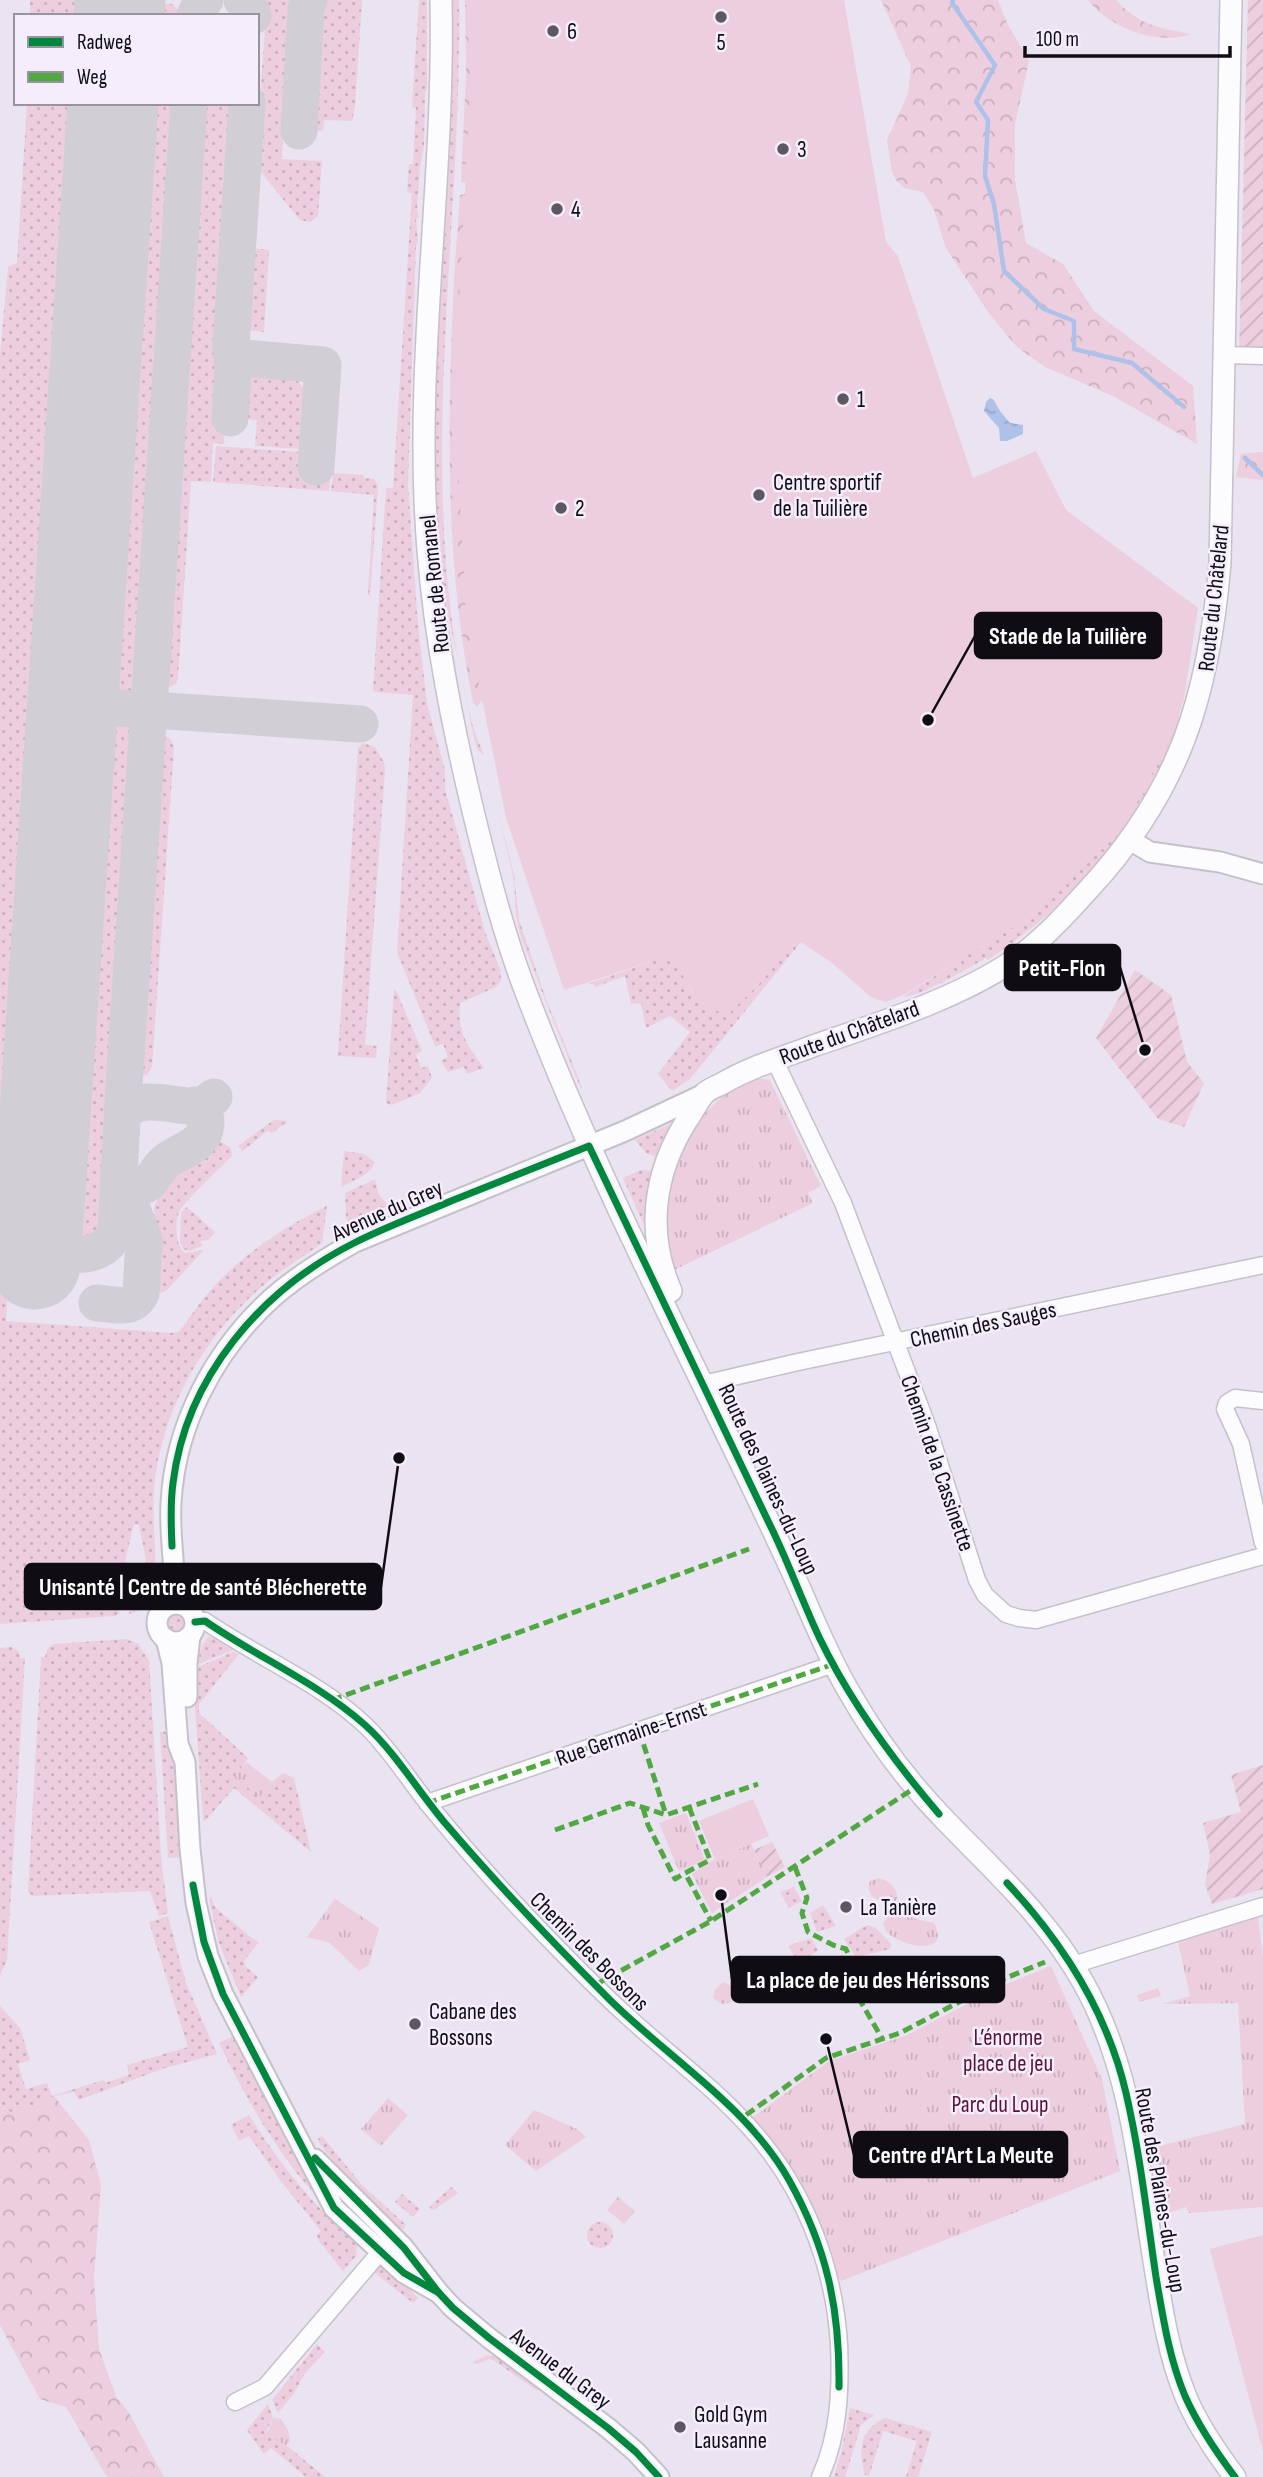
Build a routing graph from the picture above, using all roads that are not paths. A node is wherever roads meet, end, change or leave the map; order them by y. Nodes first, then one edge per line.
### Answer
1 (441, 0) edge
2 (1231, 0) edge
3 (1225, 355) junction
4 (1263, 356) edge
5 (1130, 840) junction
6 (1263, 874) edge
7 (774, 1059) junction
8 (704, 1094) junction
9 (589, 1146) junction
10 (1263, 1265) edge
11 (896, 1342) junction
12 (703, 1384) junction
13 (1263, 1401) edge
14 (1263, 1543) edge
15 (1263, 1556) edge
16 (175, 1604) junction
17 (193, 1629) junction
18 (166, 1639) junction
19 (834, 1664) junction
20 (185, 1762) junction
21 (428, 1802) junction
22 (1263, 1906) edge
23 (1073, 1965) junction
24 (387, 2245) junction
25 (235, 2402) dead end
26 (659, 2477) edge
27 (820, 2477) edge
28 (1236, 2477) edge

1 - 9 main road, Route de Romanel
2 - 3 main road, Route du Châtelard
3 - 4 street
3 - 5 main road, Route du Châtelard
5 - 6 street
5 - 7 main road, Route du Châtelard
7 - 8 main road, Route du Châtelard
7 - 11 street, Chemin de la Cassinette
8 - 9 street, Avenue du Grey
8 - 12 main road, Route des Plaines-du-Loup
9 - 12 main road, Route des Plaines-du-Loup
9 - 16 street, Avenue du Grey
10 - 11 street, Chemin des Sauges
11 - 12 street, Chemin des Sauges
11 - 15 street, Chemin de la Cassinette
12 - 19 main road, Route des Plaines-du-Loup
13 - 14 street
16 - 17 street
16 - 18 street
17 - 18 street
17 - 20 street, Avenue du Grey
17 - 21 street, Chemin des Bossons
18 - 20 street, Avenue du Grey
19 - 21 street, Rue Germaine-Ernst
19 - 23 main road, Route des Plaines-du-Loup
20 - 24 street, Avenue du Grey
21 - 27 street, Chemin des Bossons
22 - 23 street
23 - 28 main road, Route des Plaines-du-Loup
24 - 25 street
24 - 26 street, Avenue du Grey

